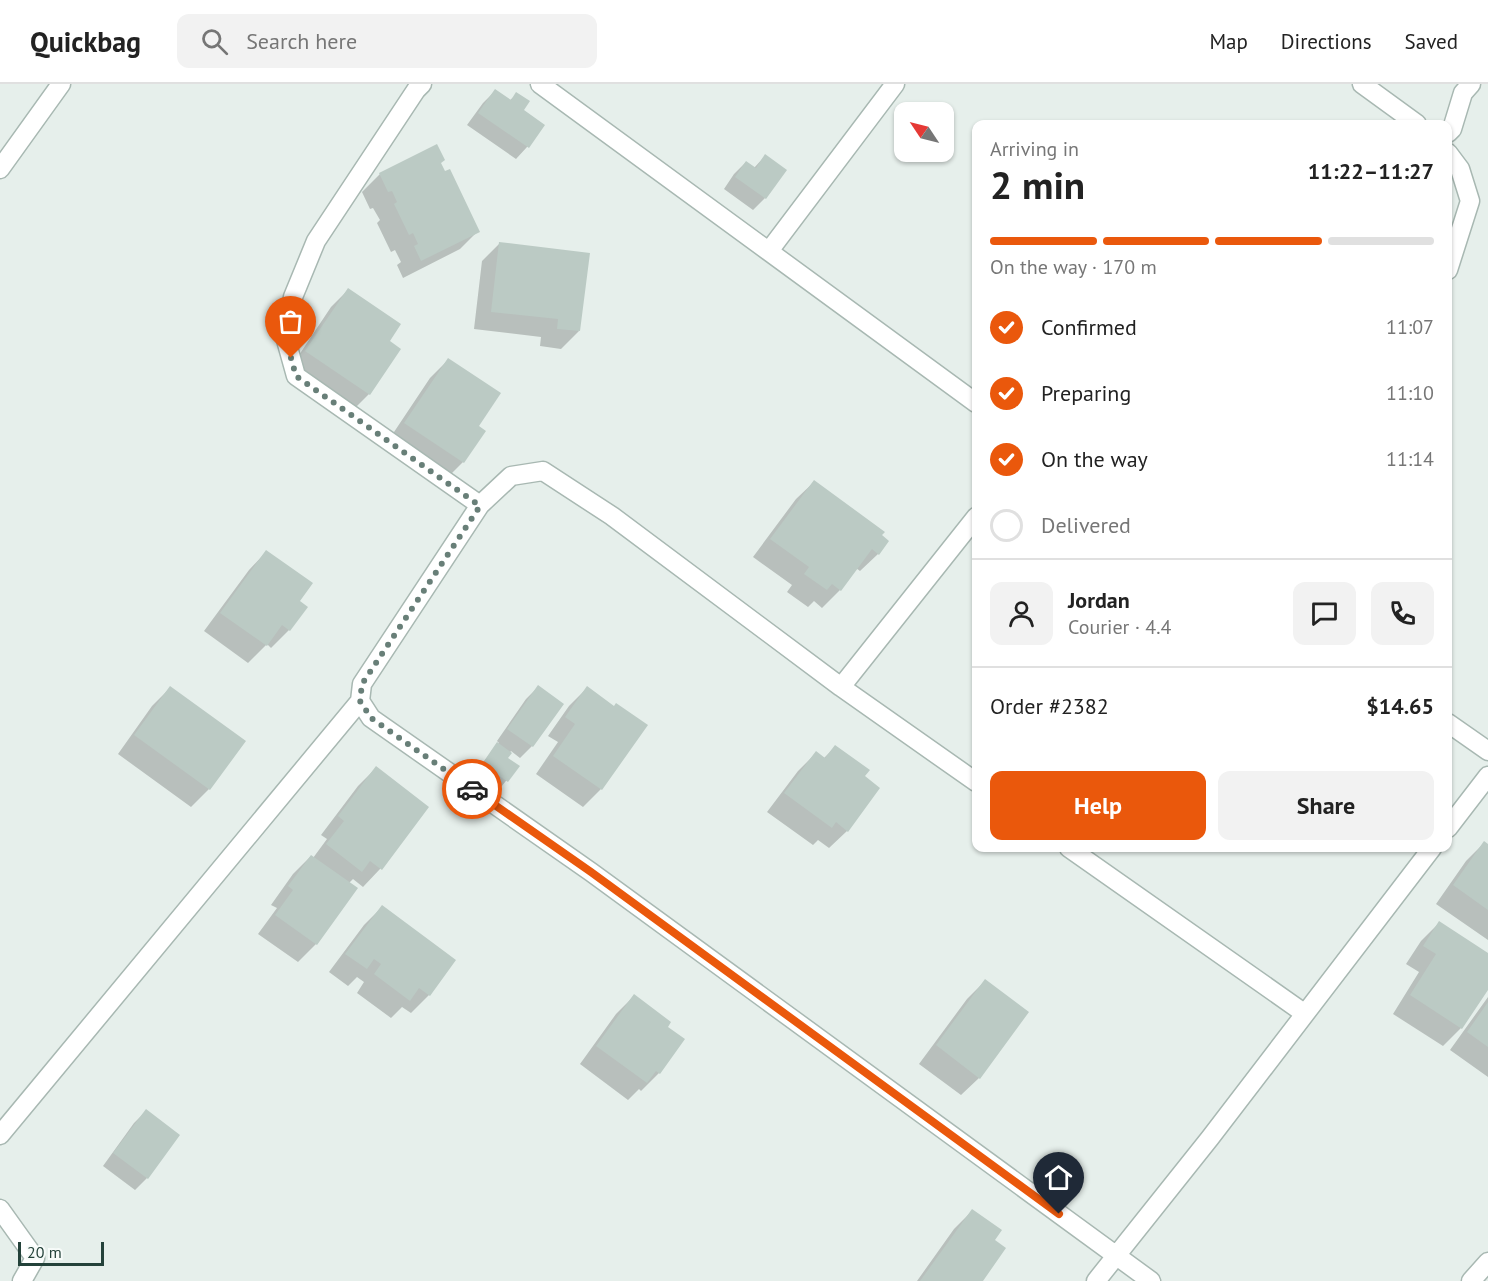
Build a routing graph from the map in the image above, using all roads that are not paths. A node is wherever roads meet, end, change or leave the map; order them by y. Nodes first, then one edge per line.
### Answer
1 (61, 84) edge
2 (422, 84) edge
3 (540, 84) edge
4 (895, 84) edge
5 (1362, 84) edge
6 (1471, 84) edge
7 (1412, 120) edge
8 (1452, 129) edge
9 (1452, 158) edge
10 (0, 169) edge
11 (769, 251) junction
12 (1452, 257) edge
13 (972, 400) edge
14 (480, 506) junction
15 (972, 522) edge
16 (841, 687) junction
17 (360, 701) junction
18 (1452, 726) edge
19 (1488, 751) edge
20 (1488, 776) edge
21 (972, 779) edge
22 (1452, 823) edge
23 (1075, 852) edge
24 (1429, 852) edge
25 (1304, 1013) junction
26 (0, 1135) edge
27 (0, 1209) edge
28 (1116, 1254) junction
29 (1488, 1262) edge
30 (22, 1281) edge
31 (1096, 1281) edge
32 (1151, 1281) edge
33 (1471, 1281) edge

1 - 10 street
2 - 14 street
3 - 11 street
4 - 11 street
5 - 7 street
6 - 8 street
9 - 12 street
11 - 13 street
14 - 16 street
14 - 17 street
15 - 16 street
16 - 21 street
17 - 26 street
17 - 28 street
18 - 19 street
20 - 22 street
23 - 25 street
24 - 25 street
25 - 28 street
27 - 30 street
28 - 31 street
28 - 32 street
29 - 33 street

